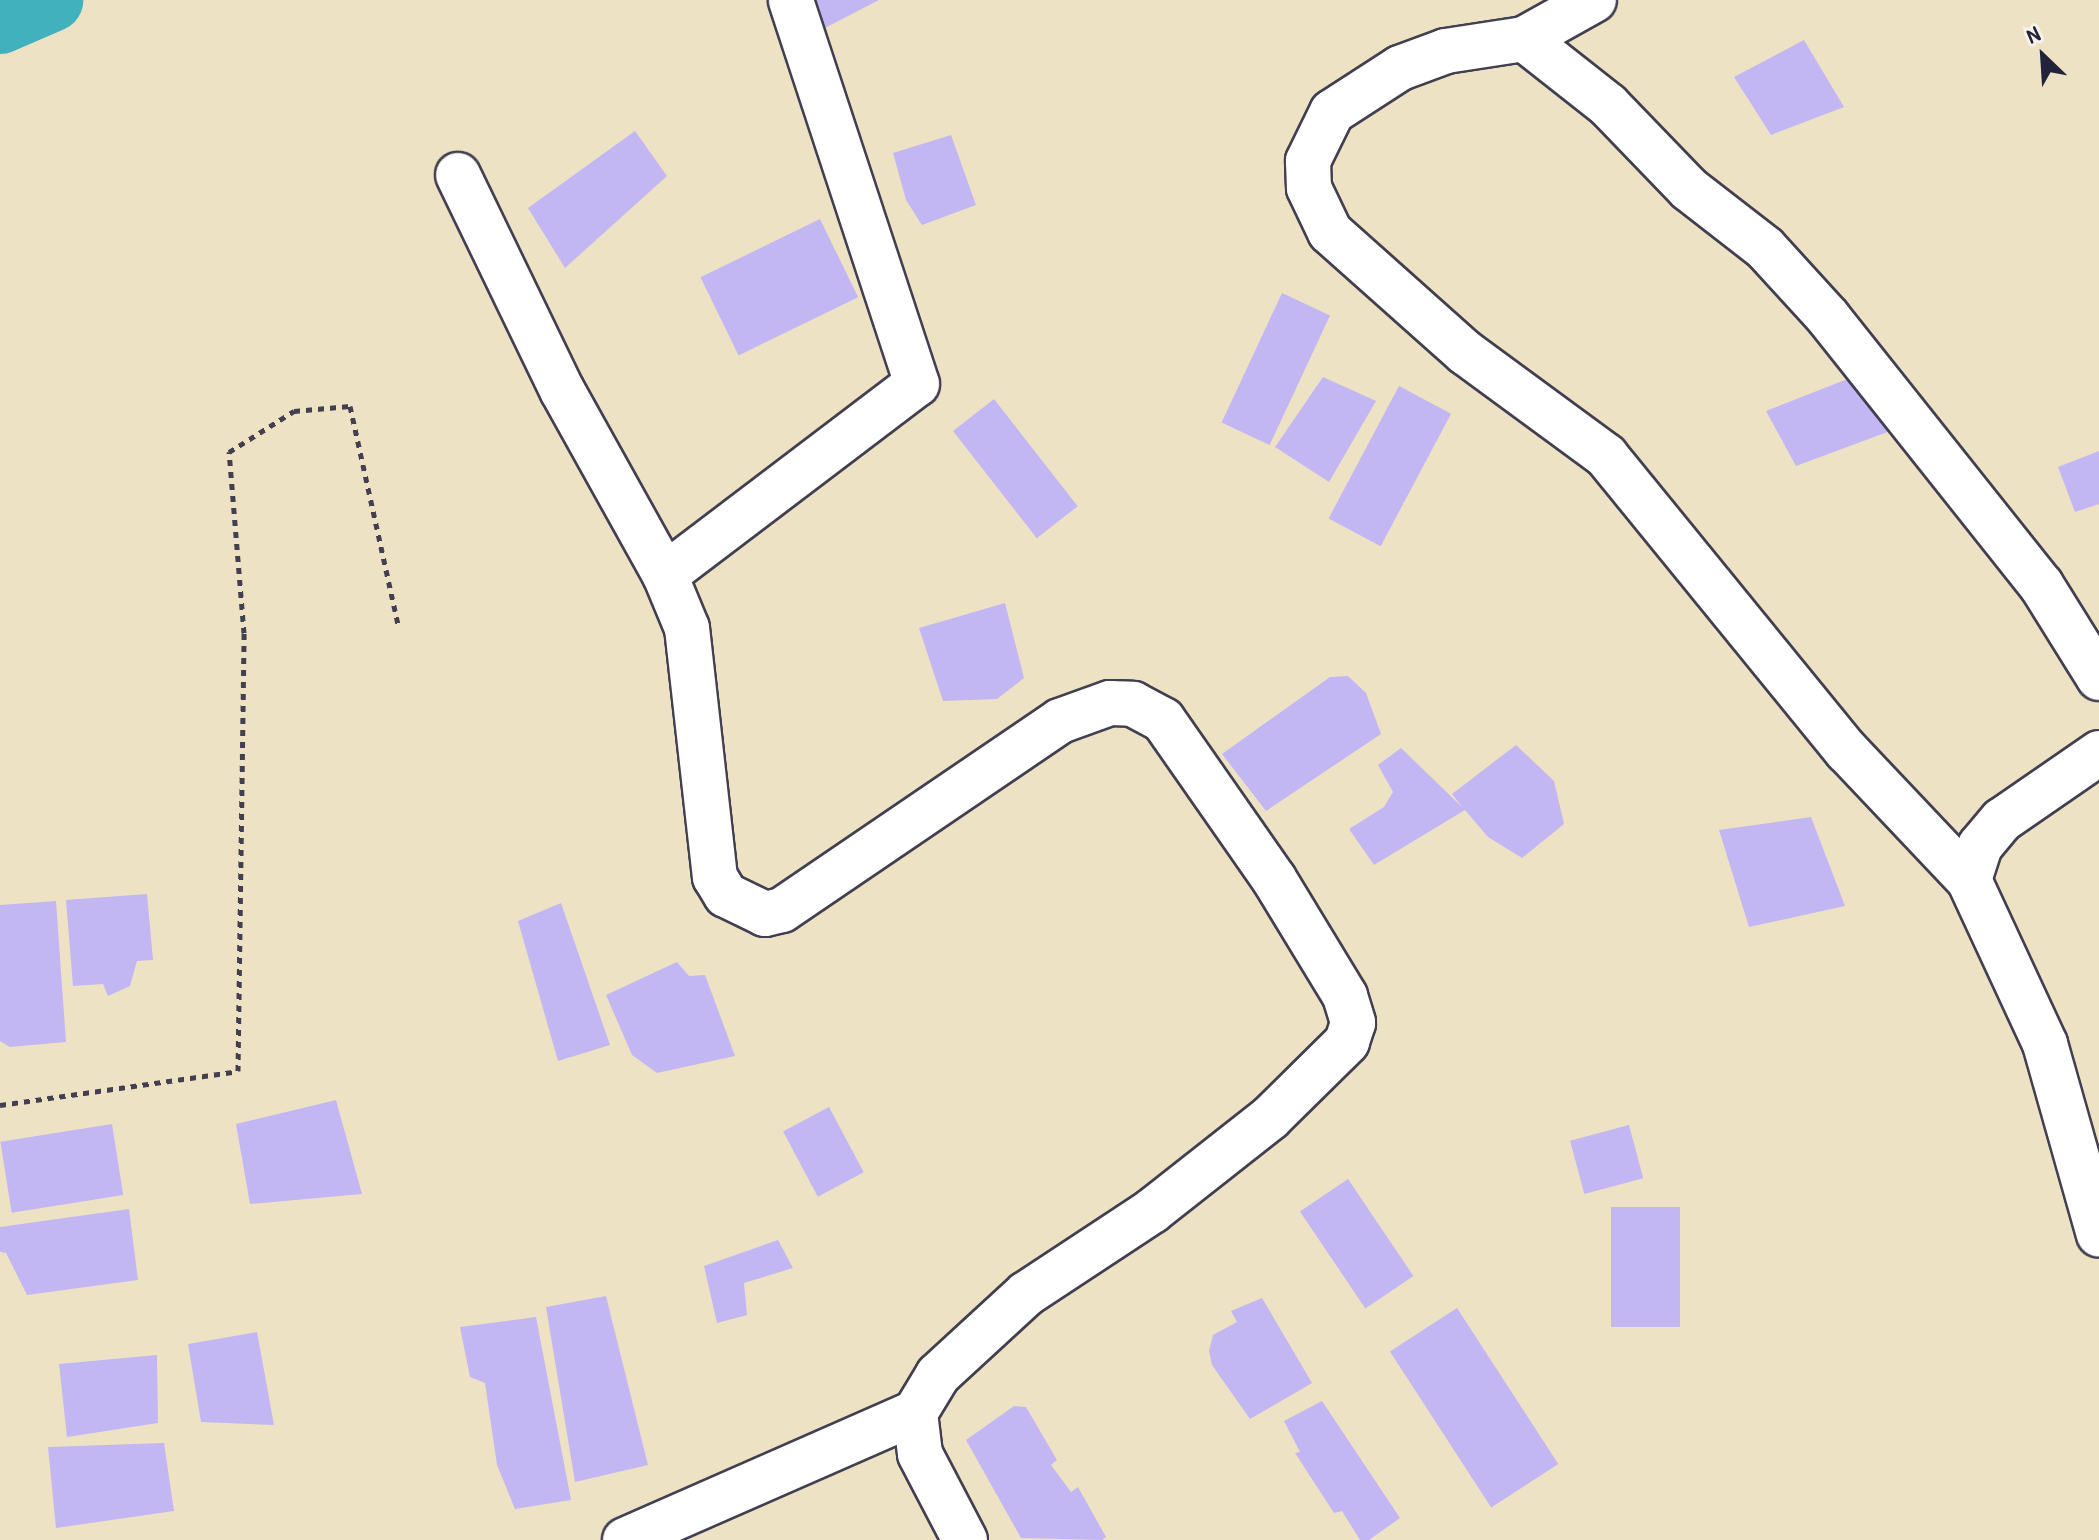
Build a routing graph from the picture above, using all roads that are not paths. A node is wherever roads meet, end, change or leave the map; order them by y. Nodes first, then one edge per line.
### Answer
1 (791, 0) edge
2 (1594, 0) edge
3 (1524, 39) junction
4 (458, 175) dead end
5 (665, 575) junction
6 (2099, 678) edge
7 (2099, 753) edge
8 (1969, 880) junction
9 (2099, 1235) edge
10 (915, 1413) junction
11 (625, 1540) edge
12 (965, 1540) edge

1 - 5 street
2 - 3 street
3 - 6 street
3 - 8 street
4 - 5 street
5 - 10 street
7 - 8 street
8 - 9 street
10 - 11 street
10 - 12 street

